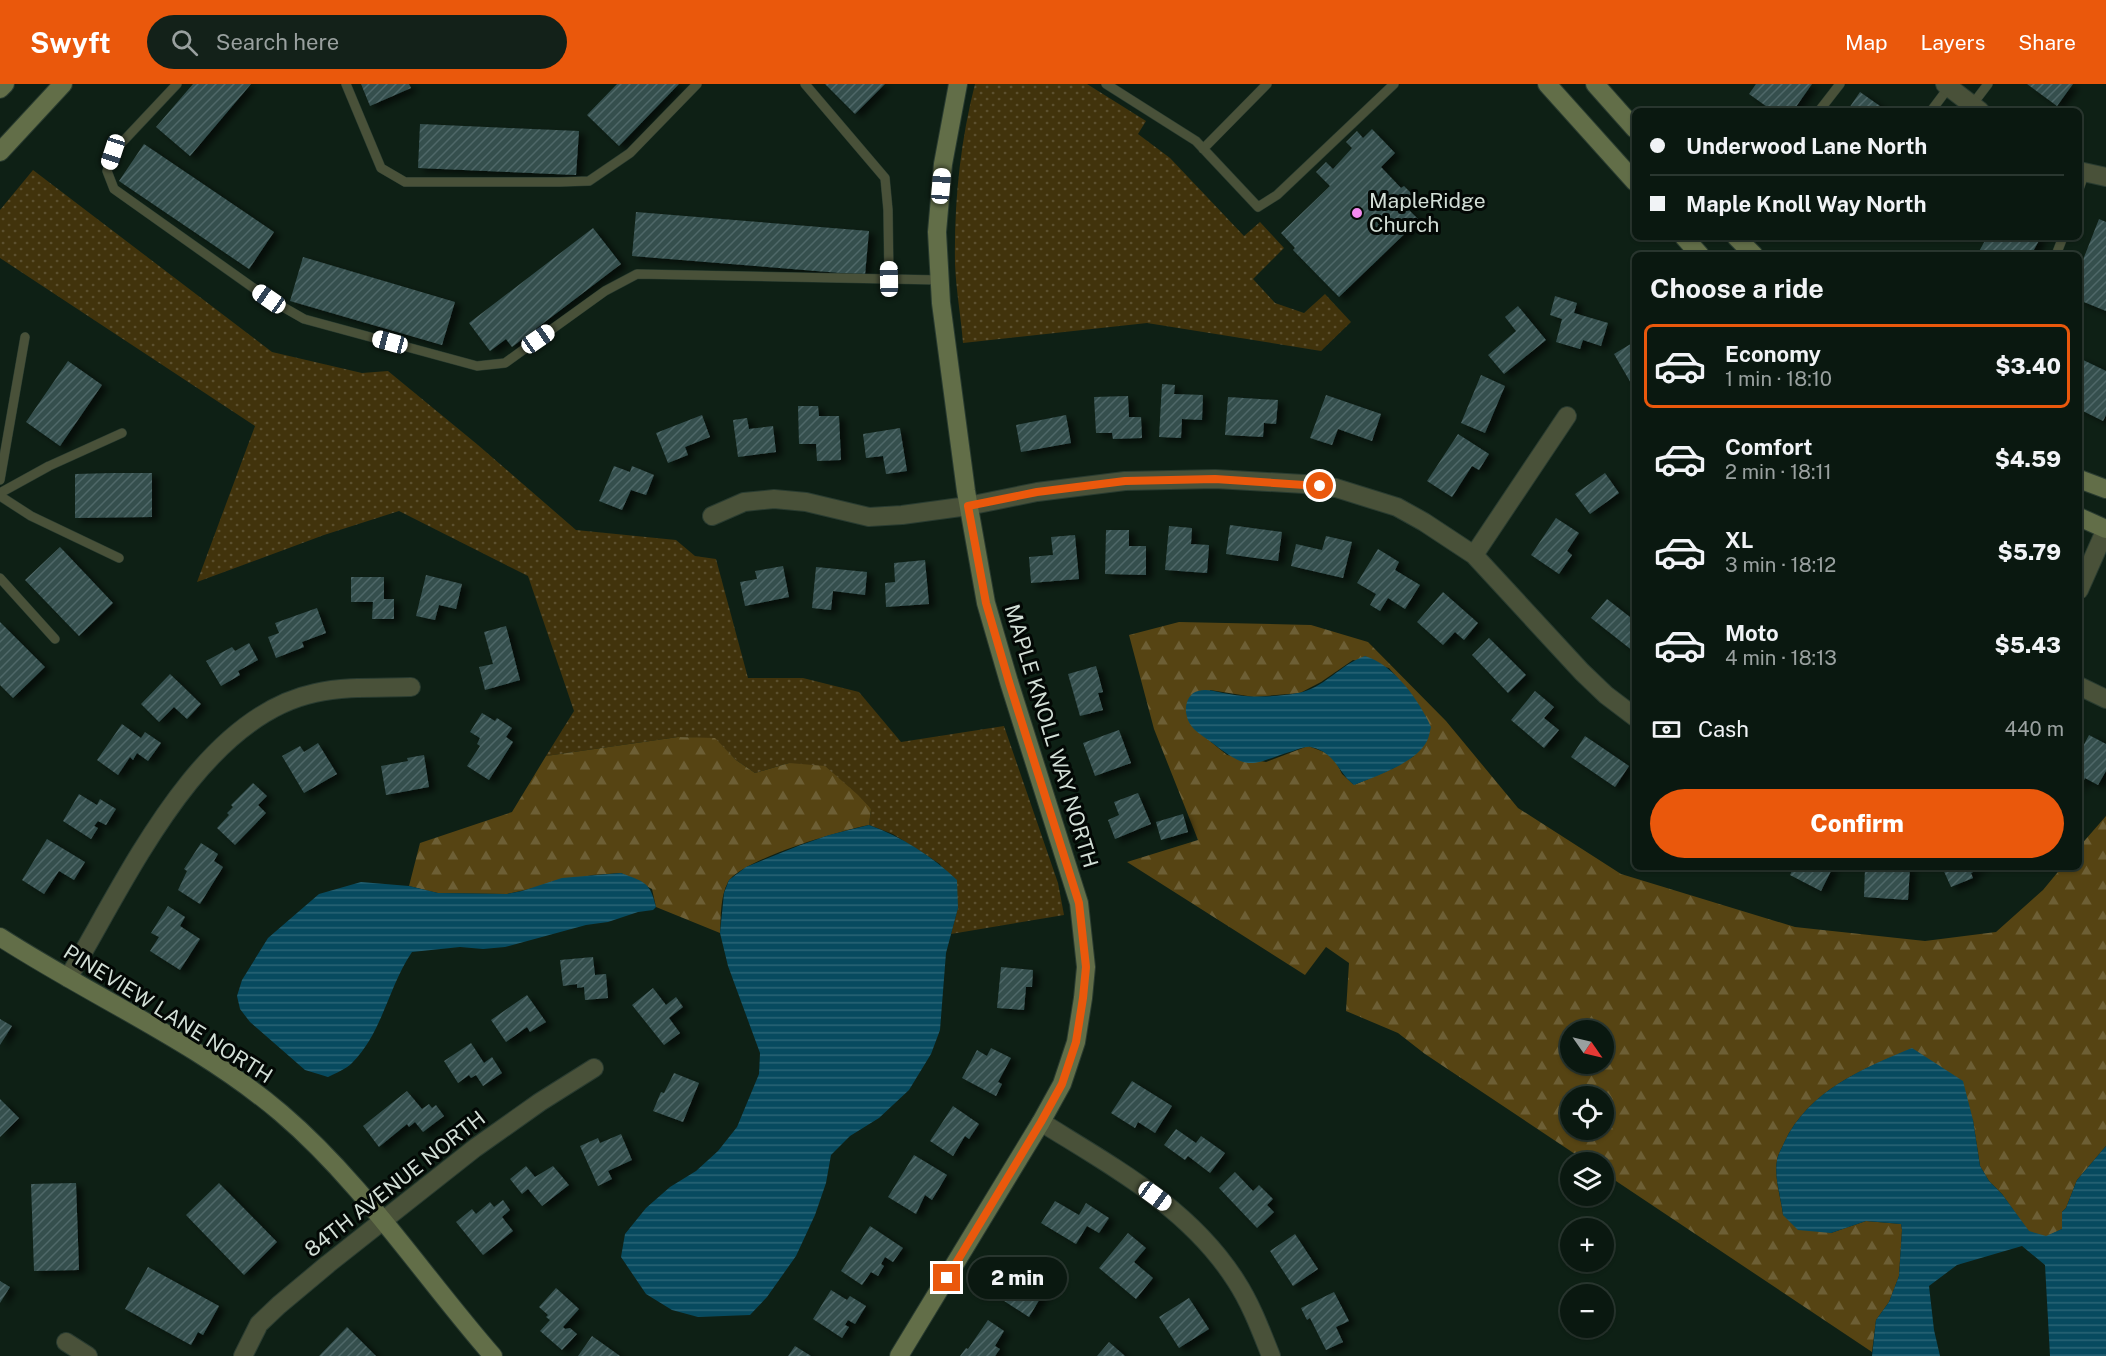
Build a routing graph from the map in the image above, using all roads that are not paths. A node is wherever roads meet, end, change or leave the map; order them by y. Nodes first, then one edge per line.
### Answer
1 (5, 84) edge
2 (63, 84) edge
3 (177, 84) edge
4 (346, 84) edge
5 (697, 84) edge
6 (805, 84) edge
7 (958, 84) edge
8 (1106, 84) edge
9 (1267, 84) edge
10 (1394, 84) edge
11 (1547, 84) edge
12 (1595, 84) edge
13 (1840, 84) edge
14 (1988, 84) edge
15 (1947, 86) edge
16 (0, 89) edge
17 (1821, 108) edge
18 (1933, 108) edge
19 (1976, 108) edge
20 (1632, 126) edge
21 (1203, 148) junction
22 (0, 152) edge
23 (2082, 177) edge
24 (2106, 177) edge
25 (1632, 179) edge
26 (1687, 240) edge
27 (1739, 240) edge
28 (1697, 252) edge
29 (1751, 252) edge
30 (889, 279) junction
31 (940, 280) junction
32 (25, 337) dead end
33 (1567, 416) dead end
34 (122, 433) dead end
35 (2082, 479) edge
36 (0, 480) edge
37 (2106, 489) edge
38 (0, 494) edge
39 (968, 506) junction
40 (712, 516) dead end
41 (2082, 518) edge
42 (2106, 529) edge
43 (1474, 555) junction
44 (119, 558) dead end
45 (0, 578) edge
46 (2082, 583) edge
47 (55, 639) dead end
48 (411, 687) dead end
49 (2082, 687) edge
50 (2106, 699) edge
51 (1632, 715) edge
52 (0, 937) edge
53 (68, 978) junction
54 (594, 1068) dead end
55 (1041, 1122) junction
56 (382, 1221) junction
57 (66, 1342) dead end
58 (88, 1356) edge
59 (243, 1356) edge
60 (494, 1356) edge
61 (899, 1356) edge
62 (1271, 1356) edge

1 - 16 street
2 - 22 street
3 - 30 lane
4 - 5 lane
6 - 30 lane
7 - 31 street, MAPLE KNOLL WAY NORTH
8 - 21 lane
9 - 21 lane
10 - 21 lane
11 - 25 street
12 - 20 street
13 - 17 lane
14 - 19 lane
15 - 18 lane
15 - 19 street
23 - 24 street
26 - 28 street
27 - 29 street
30 - 31 lane
31 - 39 street, MAPLE KNOLL WAY NORTH
32 - 36 lane
33 - 43 street
34 - 38 lane
35 - 37 street
38 - 44 lane
39 - 40 street
39 - 43 street
39 - 55 street, MAPLE KNOLL WAY NORTH
41 - 42 street
42 - 46 street
43 - 51 street
45 - 47 lane
48 - 53 street
49 - 50 street
52 - 53 street, PINEVIEW LANE NORTH
53 - 56 street, PINEVIEW LANE NORTH
54 - 56 street, 84TH AVENUE NORTH
55 - 61 street, MAPLE KNOLL WAY NORTH
55 - 62 street
56 - 59 street, 84TH AVENUE NORTH
56 - 60 street, PINEVIEW LANE NORTH
57 - 58 street

